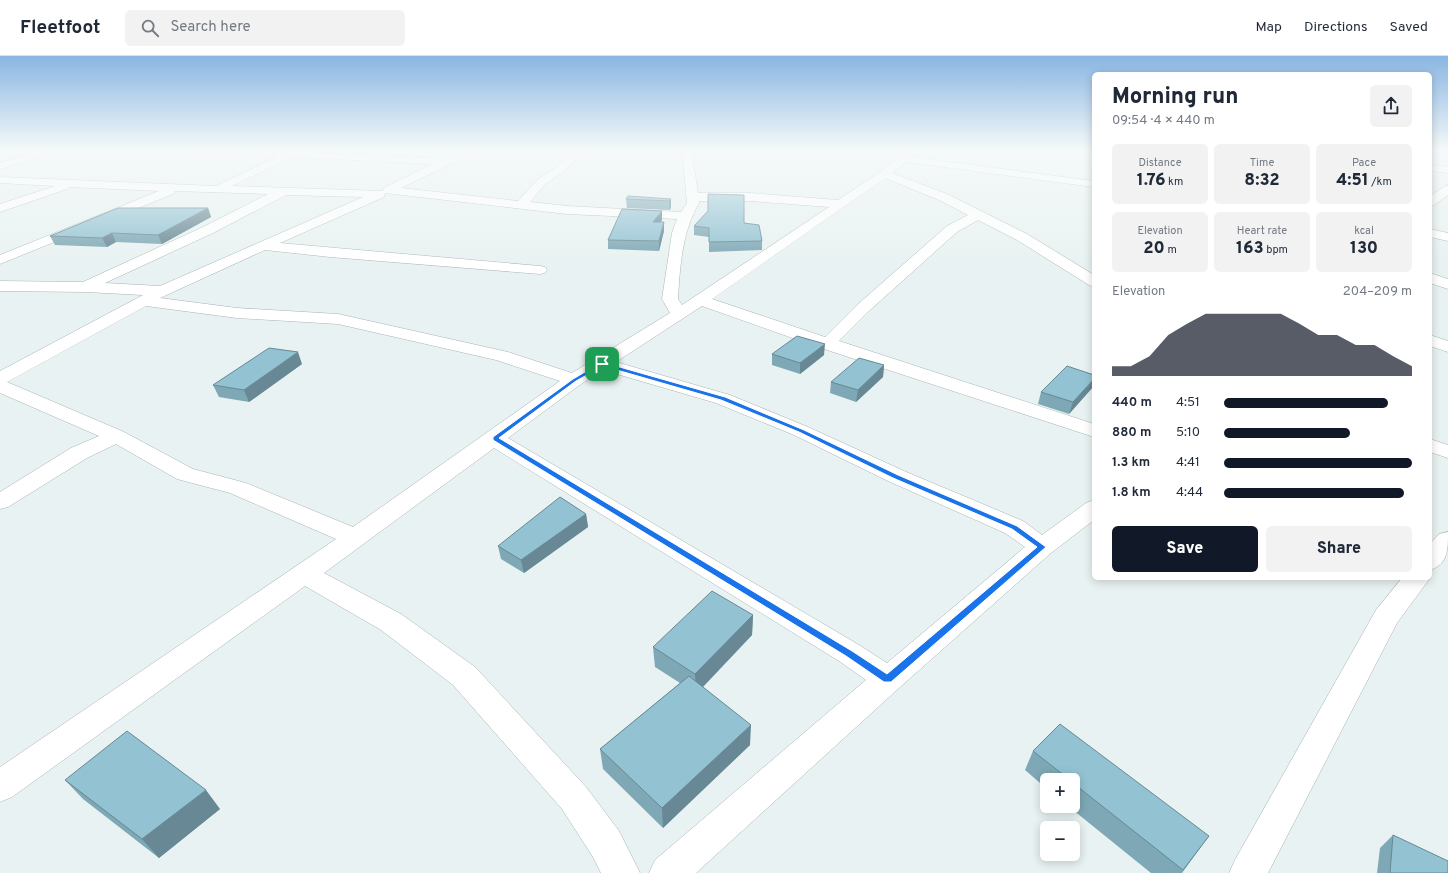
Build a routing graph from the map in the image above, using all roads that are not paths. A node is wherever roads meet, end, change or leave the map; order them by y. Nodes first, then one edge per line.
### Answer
1 (59, 189) edge
2 (172, 189) edge
3 (220, 189) edge
4 (390, 189) edge
5 (535, 189) edge
6 (691, 189) edge
7 (862, 189) edge
8 (923, 189) edge
9 (1448, 189) edge
10 (283, 191) junction
11 (384, 192) junction
12 (692, 197) junction
13 (1432, 199) edge
14 (1432, 200) edge
15 (1448, 202) edge
16 (522, 204) junction
17 (840, 204) junction
18 (0, 208) edge
19 (977, 215) junction
20 (685, 216) junction
21 (1432, 233) edge
22 (1448, 237) edge
23 (264, 245) junction
24 (0, 260) edge
25 (540, 270) dead end
26 (1432, 279) edge
27 (1092, 281) edge
28 (1448, 284) edge
29 (0, 286) edge
30 (86, 287) junction
31 (162, 291) junction
32 (699, 300) junction
33 (145, 301) junction
34 (679, 314) junction
35 (1432, 341) edge
36 (827, 344) junction
37 (1448, 347) edge
38 (602, 364) junction
39 (0, 378) edge
40 (574, 380) junction
41 (0, 386) edge
42 (1092, 430) edge
43 (117, 436) junction
44 (495, 438) junction
45 (1432, 446) edge
46 (1448, 452) edge
47 (0, 502) edge
48 (1092, 510) edge
49 (355, 538) junction
50 (1448, 540) edge
51 (1042, 547) junction
52 (1432, 559) edge
53 (303, 573) junction
54 (1415, 580) edge
55 (888, 679) junction
56 (0, 786) edge
57 (621, 873) edge
58 (668, 873) edge
59 (1248, 873) edge

1 - 18 street
2 - 24 street
3 - 10 street
4 - 11 street
5 - 16 street
6 - 12 street
7 - 17 street
8 - 19 street
9 - 13 street
10 - 11 street
10 - 30 street
11 - 16 street
11 - 23 street
12 - 17 street
12 - 20 street
14 - 15 street
16 - 20 street
17 - 32 street
19 - 27 street
19 - 36 street
20 - 34 street
21 - 22 street
23 - 25 street
23 - 31 street
26 - 28 street
29 - 30 street
30 - 31 street
31 - 33 street
32 - 34 street
32 - 36 street
33 - 39 street
33 - 40 street
34 - 38 street
35 - 37 street
36 - 42 street
38 - 40 street
38 - 51 street
40 - 44 street
41 - 43 street
43 - 47 street
43 - 49 street
44 - 49 street
44 - 55 street
45 - 46 street
48 - 51 street
49 - 53 street
50 - 52 street
51 - 55 street
53 - 56 street
53 - 57 street
54 - 59 street
55 - 58 street

